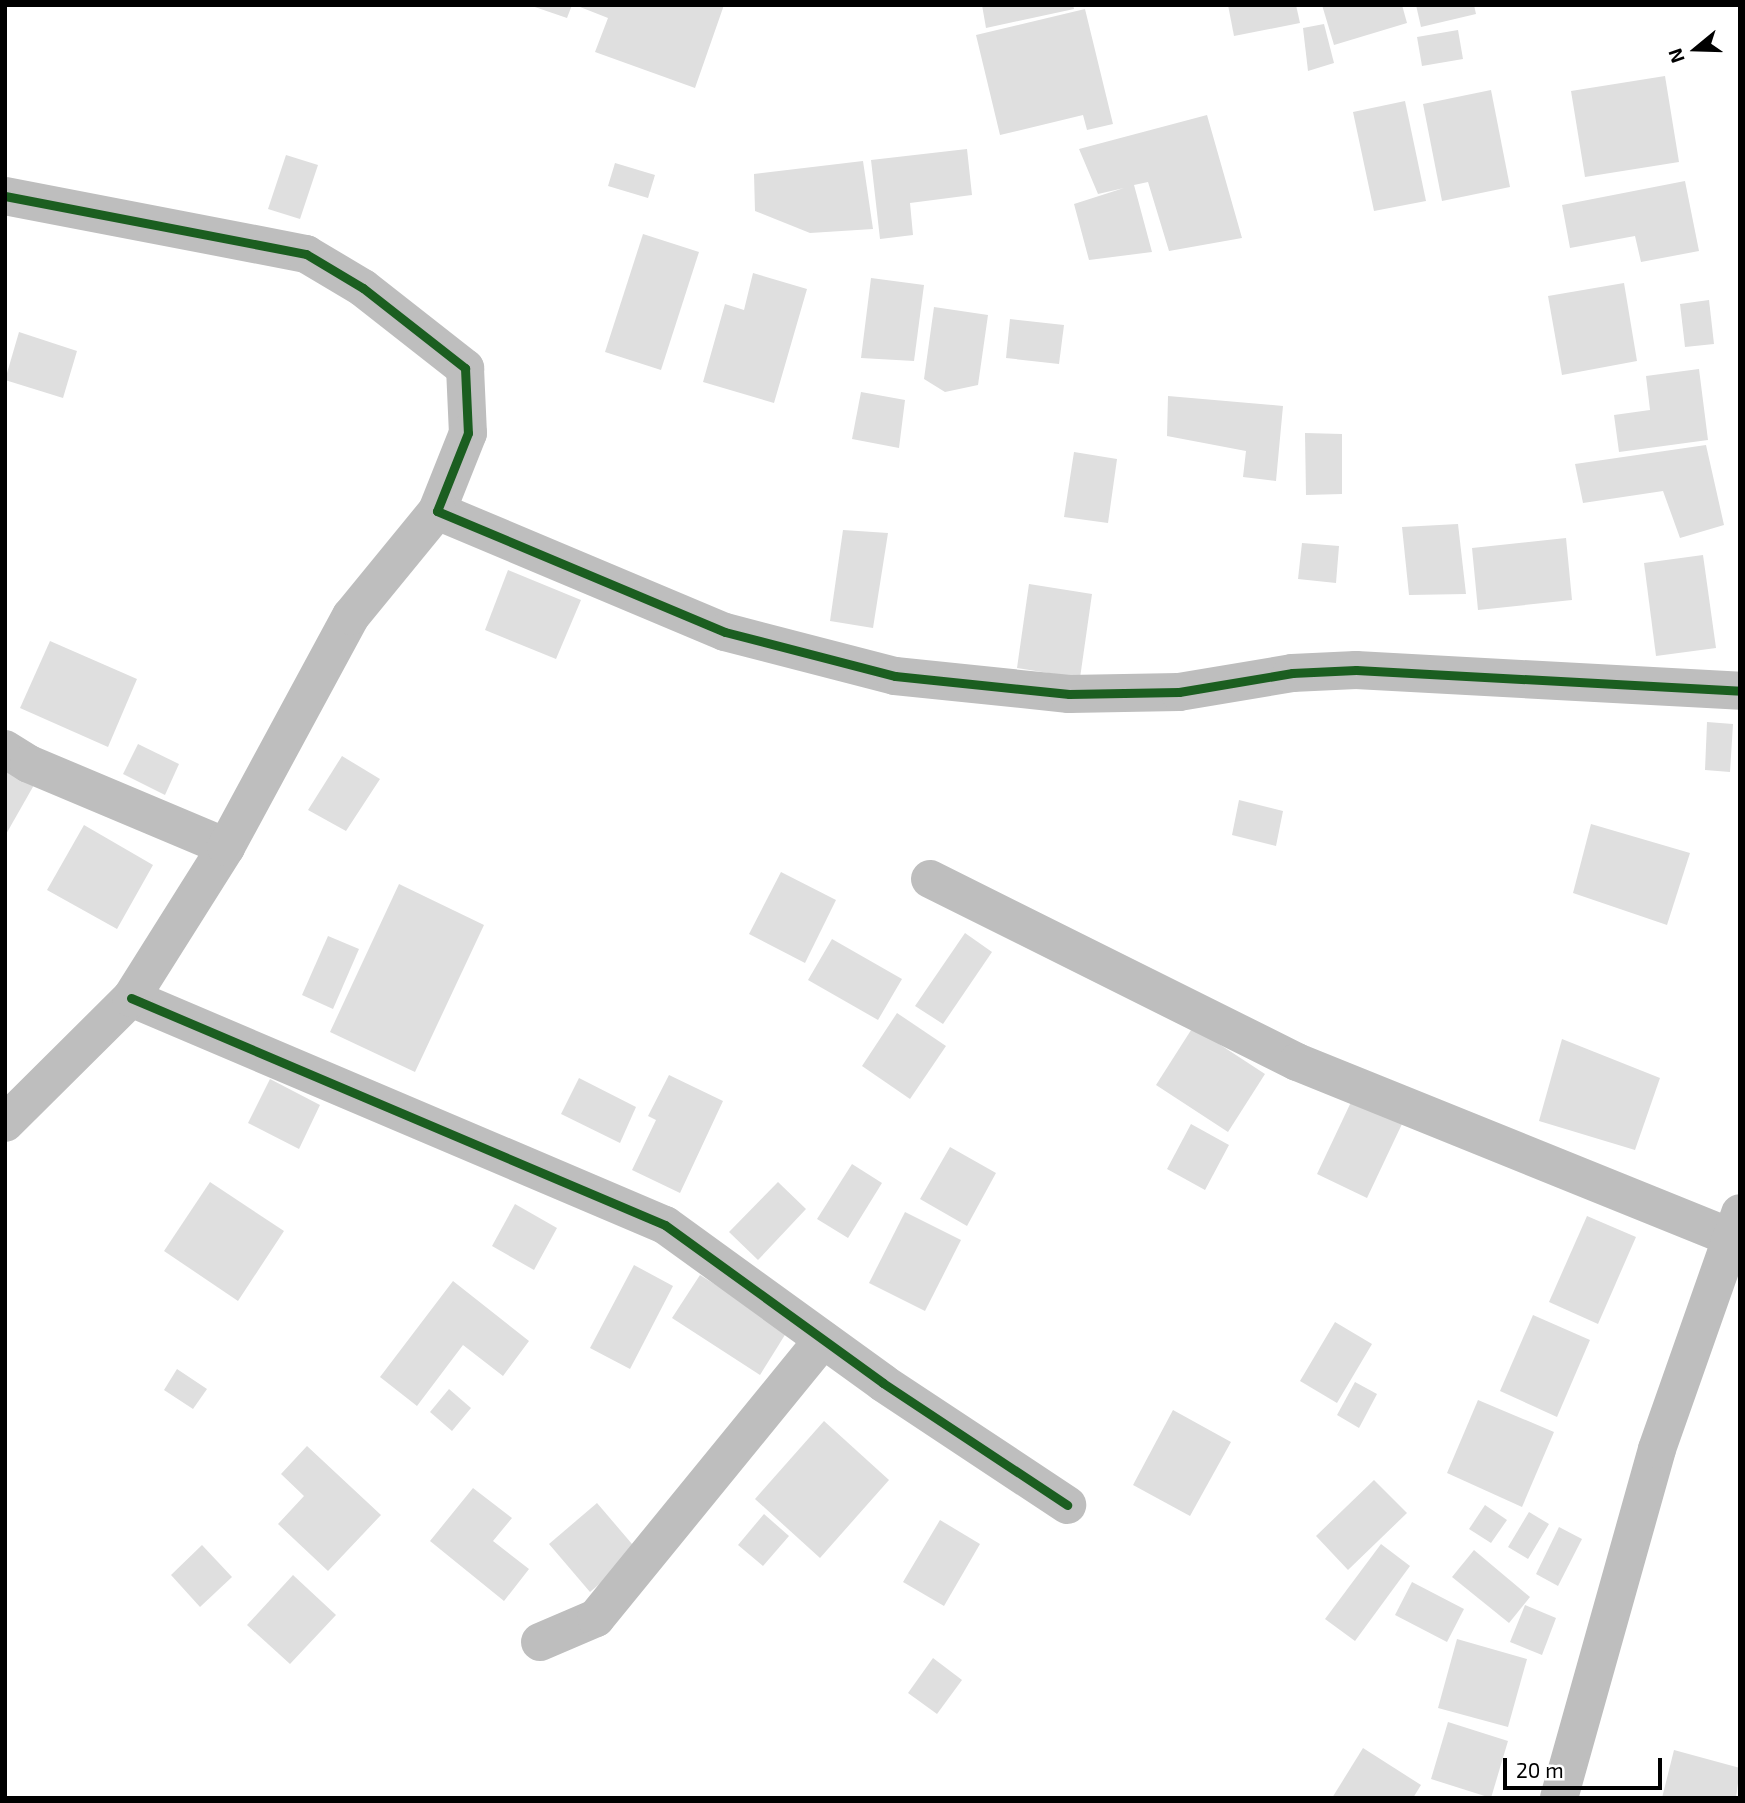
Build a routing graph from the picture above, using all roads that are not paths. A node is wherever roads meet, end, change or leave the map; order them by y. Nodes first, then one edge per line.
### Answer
1 (5, 196) edge
2 (437, 511) junction
3 (1740, 691) edge
4 (5, 749) edge
5 (226, 847) junction
6 (930, 879) dead end
7 (131, 998) junction
8 (5, 1123) edge
9 (1735, 1225) edge
10 (823, 1340) junction
11 (1067, 1505) dead end
12 (540, 1642) dead end
13 (1559, 1798) edge

1 - 2 street
2 - 3 street
2 - 5 street
4 - 5 street
5 - 7 street
6 - 9 street
7 - 8 street
7 - 10 street
9 - 13 street
10 - 11 street
10 - 12 street

